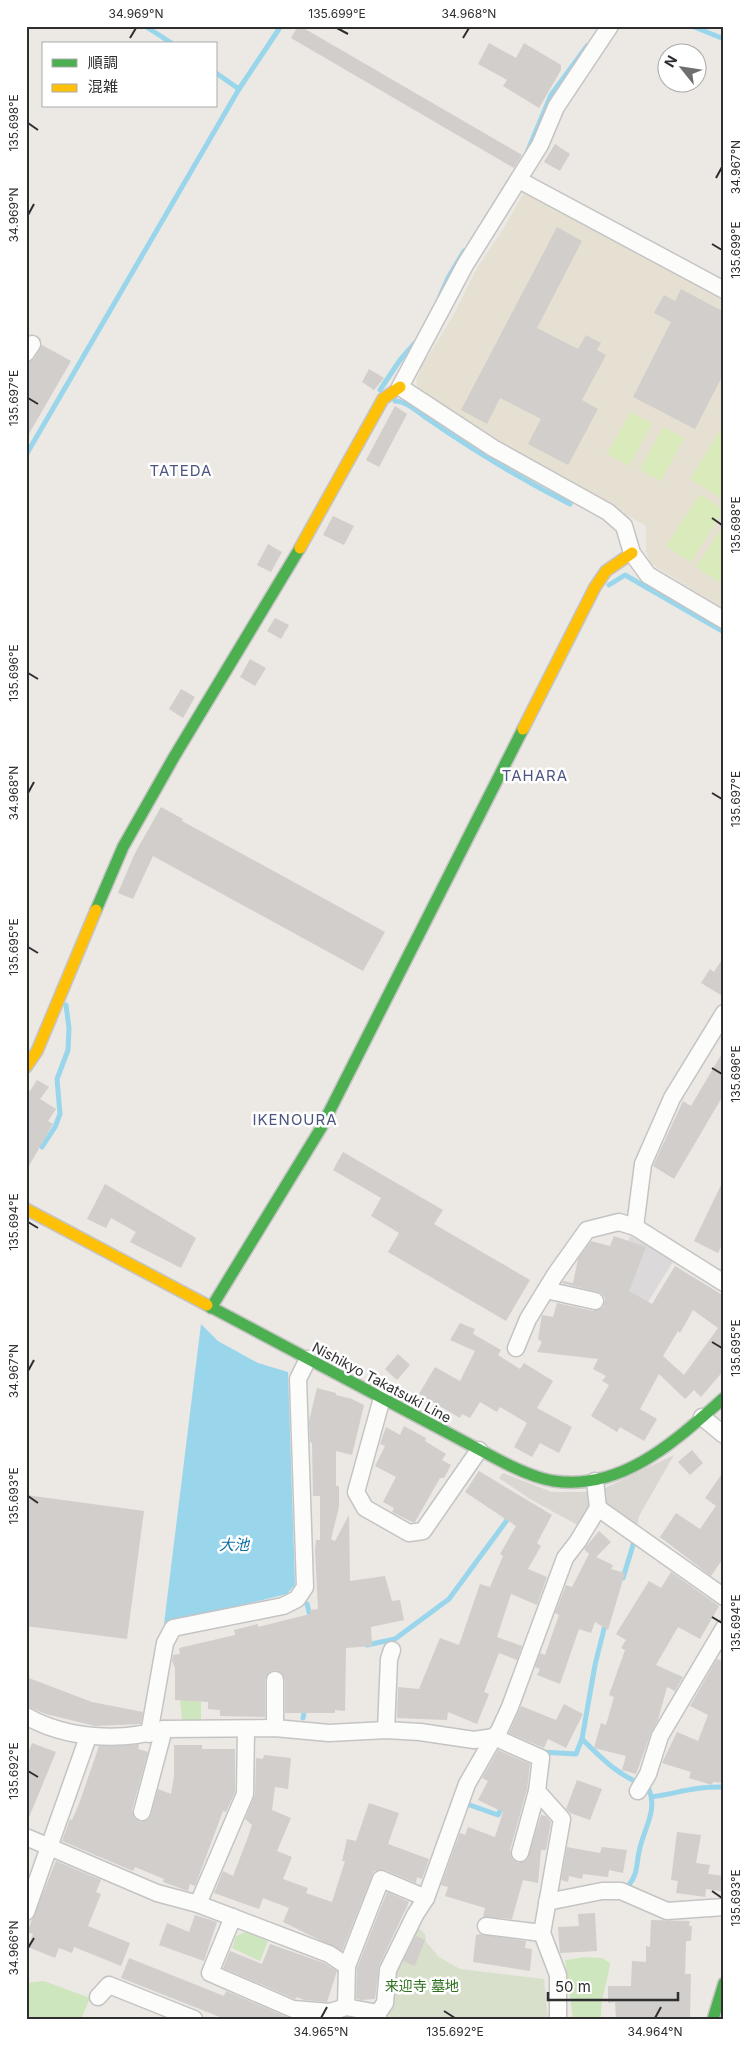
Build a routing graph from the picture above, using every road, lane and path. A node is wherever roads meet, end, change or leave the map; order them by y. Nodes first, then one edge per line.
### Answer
1 (610, 26) edge
2 (519, 180) junction
3 (724, 290) edge
4 (400, 386) junction
5 (632, 553) junction
6 (724, 620) edge
7 (721, 1023) edge
8 (26, 1067) edge
9 (26, 1209) edge
10 (635, 1227) junction
11 (724, 1283) edge
12 (546, 1290) junction
13 (595, 1301) dead end
14 (212, 1308) junction
15 (516, 1348) dead end
16 (308, 1359) junction
17 (382, 1398) junction
18 (724, 1398) edge
19 (702, 1417) junction
20 (724, 1436) edge
21 (479, 1450) junction
22 (595, 1481) junction
23 (598, 1508) junction
24 (724, 1597) edge
25 (724, 1628) edge
26 (392, 1650) dead end
27 (275, 1680) dead end
28 (26, 1716) edge
29 (275, 1728) junction
30 (246, 1729) junction
31 (386, 1730) junction
32 (157, 1731) junction
33 (88, 1737) junction
34 (494, 1737) junction
35 (537, 1790) junction
36 (638, 1791) dead end
37 (142, 1812) dead end
38 (26, 1837) edge
39 (48, 1846) junction
40 (520, 1853) dead end
41 (426, 1898) junction
42 (547, 1902) junction
43 (198, 1904) junction
44 (724, 1907) edge
45 (26, 1912) edge
46 (233, 1917) junction
47 (486, 1926) dead end
48 (542, 1934) junction
49 (347, 1966) junction
50 (724, 1983) edge
51 (98, 1997) dead end
52 (346, 2007) junction
53 (378, 2016) edge
54 (194, 2019) edge
55 (558, 2019) edge
56 (713, 2019) edge

1 - 2 street
2 - 3 street
2 - 4 street
4 - 5 street
4 - 8 street
5 - 6 street
5 - 14 street
7 - 10 street
9 - 14 street, Nishikyo Takatsuki Line
10 - 11 street
10 - 12 street
12 - 13 street
12 - 15 street
14 - 16 street, Nishikyo Takatsuki Line
16 - 17 street, Nishikyo Takatsuki Line
16 - 32 street
17 - 21 street, Nishikyo Takatsuki Line
17 - 21 street
18 - 19 street, Nishikyo Takatsuki Line
19 - 20 street
19 - 22 street, Nishikyo Takatsuki Line
21 - 22 street, Nishikyo Takatsuki Line
22 - 23 street
23 - 24 street
23 - 34 street
25 - 36 street
26 - 31 street
27 - 29 street
28 - 33 street
29 - 30 street
29 - 31 street
30 - 32 street
30 - 43 street
31 - 34 street
32 - 33 street
32 - 37 street
33 - 39 street
34 - 35 street
34 - 41 street
35 - 40 street
35 - 42 street
38 - 39 street
39 - 43 street
39 - 45 street
41 - 49 street
41 - 53 street
42 - 44 street
42 - 48 street
43 - 46 street
46 - 49 street
46 - 52 street
47 - 48 street
48 - 55 street
49 - 52 street
50 - 56 street
51 - 54 street
52 - 53 street

